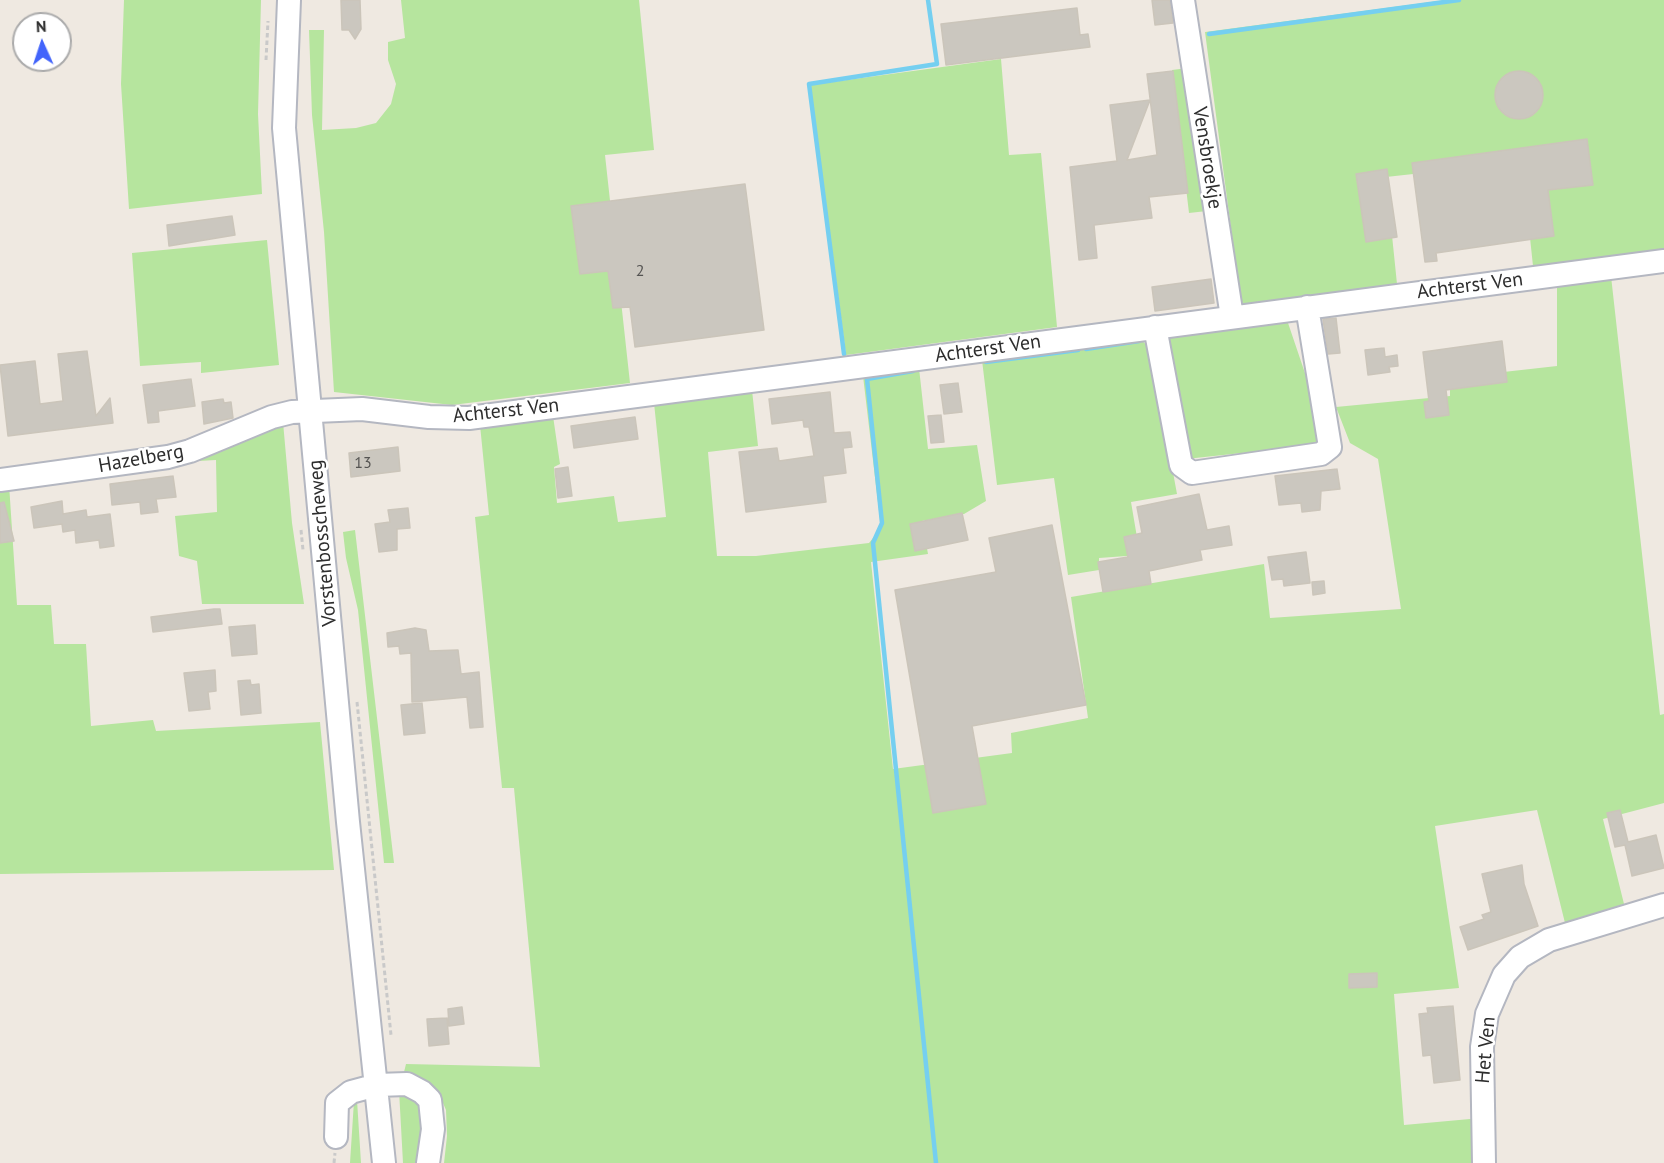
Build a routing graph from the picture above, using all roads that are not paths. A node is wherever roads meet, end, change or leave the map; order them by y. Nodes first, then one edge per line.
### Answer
1 (289, 0) edge
2 (1183, 0) edge
3 (1664, 261) edge
4 (1307, 307) junction
5 (1232, 317) junction
6 (1155, 327) junction
7 (311, 410) junction
8 (0, 480) edge
9 (1664, 905) edge
10 (377, 1085) junction
11 (336, 1137) dead end
12 (384, 1163) edge
13 (428, 1163) edge
14 (1484, 1163) edge

1 - 7 street, Vorstenbosscheweg
2 - 5 street, Vensbroekje
3 - 4 street, Achterst Ven
4 - 5 street, Achterst Ven
4 - 6 street
5 - 6 street, Achterst Ven
6 - 7 street, Achterst Ven
7 - 8 street, Hazelberg
7 - 10 street, Vorstenbosscheweg
9 - 14 street, Het Ven
10 - 11 street
10 - 12 street, Vorstenbosscheweg
10 - 13 street

